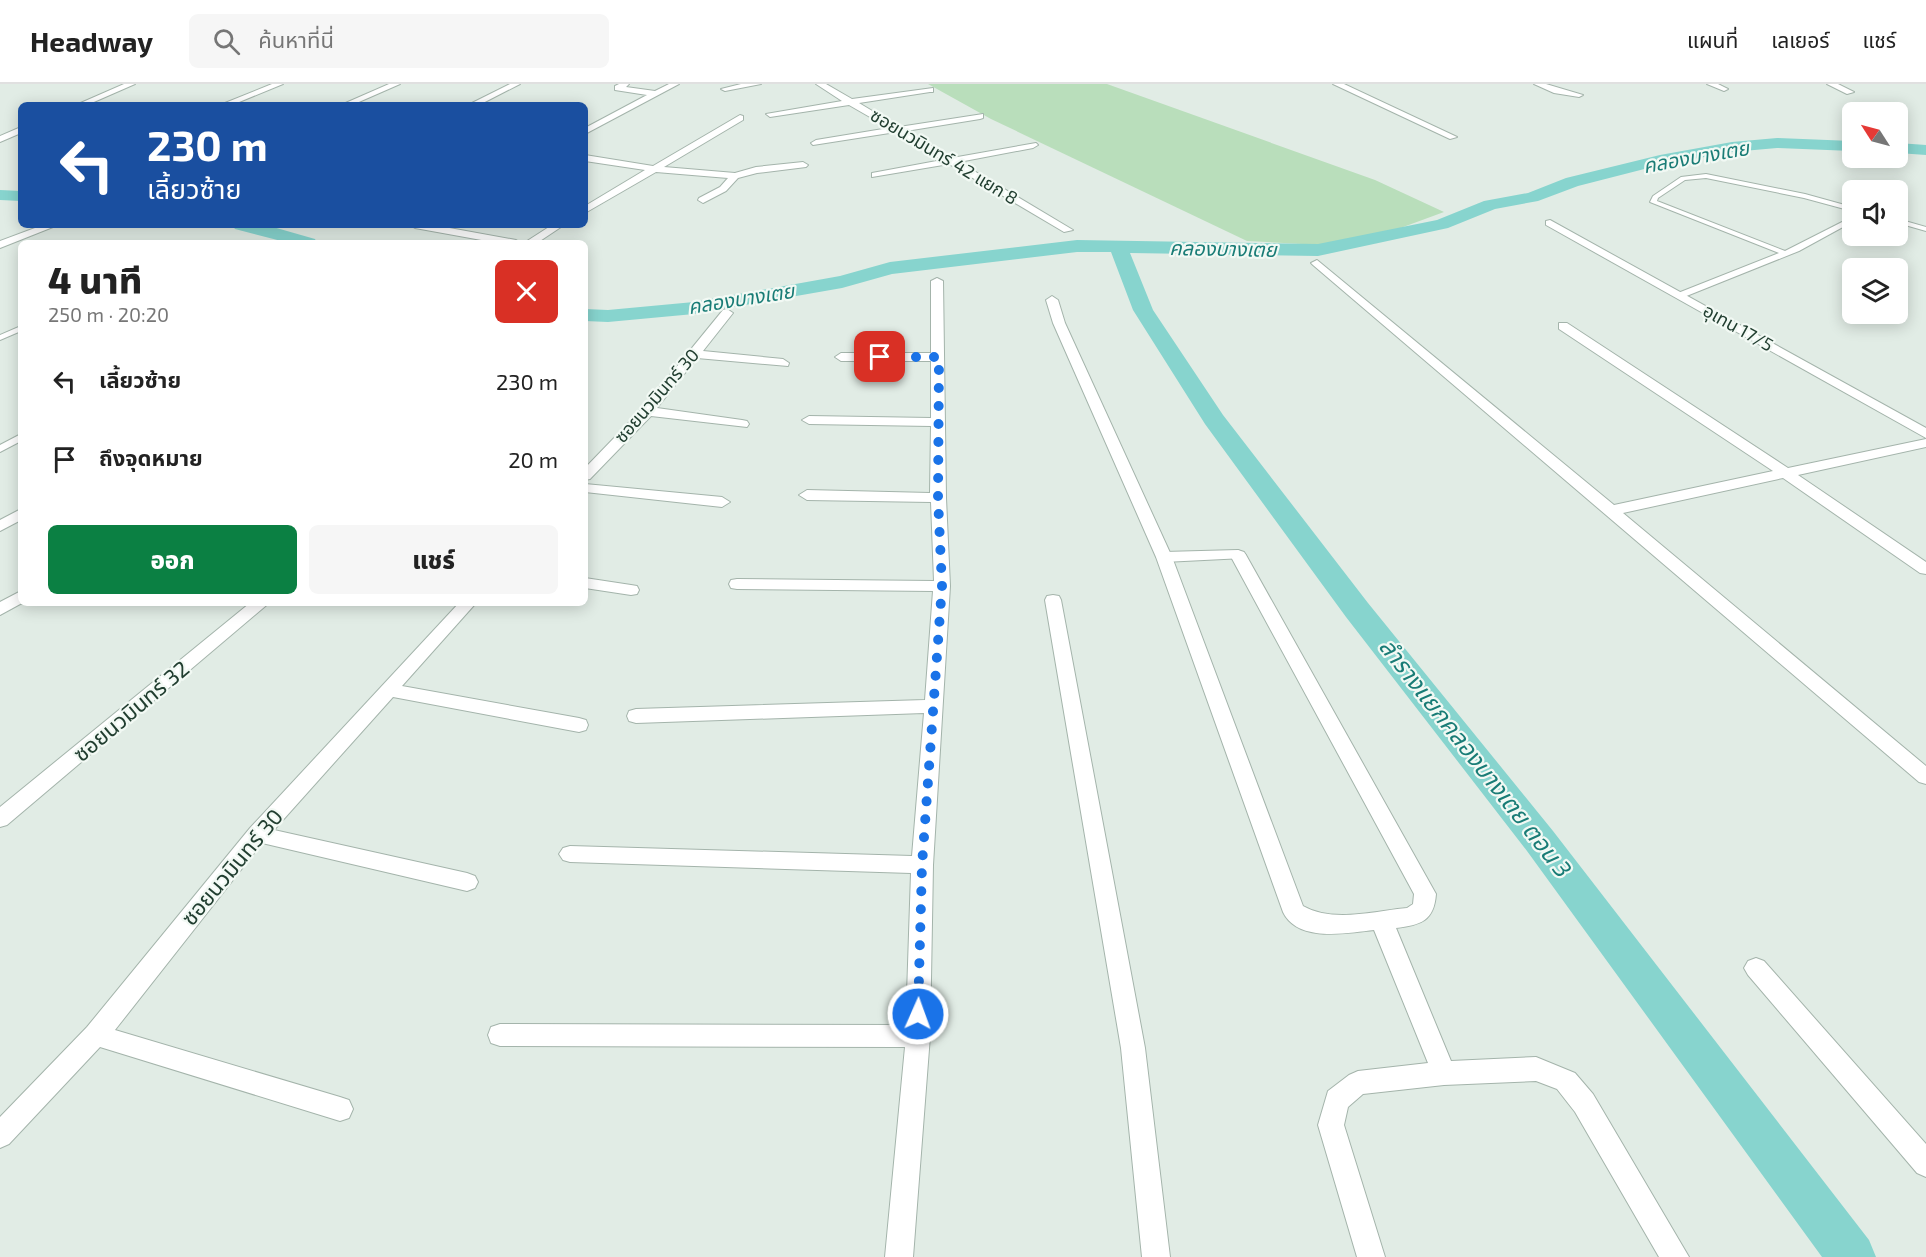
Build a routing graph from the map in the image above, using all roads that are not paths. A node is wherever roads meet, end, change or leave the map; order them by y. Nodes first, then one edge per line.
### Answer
1 (131, 84) edge
2 (279, 84) edge
3 (396, 84) edge
4 (516, 84) edge
5 (625, 84) edge
6 (675, 84) edge
7 (757, 84) edge
8 (820, 84) edge
9 (1337, 84) edge
10 (1538, 84) edge
11 (1711, 84) edge
12 (1831, 84) edge
13 (725, 89) dead end
14 (1724, 89) dead end
15 (930, 90) dead end
16 (1850, 92) dead end
17 (656, 94) junction
18 (1579, 95) dead end
19 (87, 102) edge
20 (232, 102) edge
21 (352, 102) edge
22 (478, 102) edge
23 (851, 102) junction
24 (770, 114) dead end
25 (980, 116) dead end
26 (741, 118) dead end
27 (588, 129) edge
28 (896, 129) junction
29 (18, 131) edge
30 (1453, 137) dead end
31 (0, 139) edge
32 (816, 143) dead end
33 (1033, 146) dead end
34 (588, 158) edge
35 (949, 161) junction
36 (803, 165) dead end
37 (654, 168) junction
38 (875, 175) dead end
39 (735, 177) junction
40 (703, 200) dead end
41 (1842, 206) edge
42 (588, 208) edge
43 (1550, 224) dead end
44 (1842, 224) edge
45 (1908, 224) edge
46 (45, 228) edge
47 (432, 228) edge
48 (554, 228) edge
49 (1926, 229) edge
50 (1068, 230) dead end
51 (499, 240) edge
52 (534, 240) edge
53 (0, 245) edge
54 (1785, 253) junction
55 (1317, 263) dead end
56 (937, 281) dead end
57 (1681, 295) junction
58 (1052, 300) dead end
59 (727, 313) dead end
60 (1563, 326) dead end
61 (18, 329) edge
62 (0, 338) edge
63 (694, 354) junction
64 (840, 357) dead end
65 (939, 357) junction
66 (783, 363) dead end
67 (648, 411) junction
68 (809, 420) dead end
69 (938, 422) junction
70 (742, 424) dead end
71 (1926, 434) edge
72 (18, 439) edge
73 (1926, 443) edge
74 (0, 449) edge
75 (588, 473) edge
76 (1787, 474) junction
77 (588, 488) edge
78 (807, 495) dead end
79 (938, 498) junction
80 (722, 502) dead end
81 (1609, 511) junction
82 (18, 516) edge
83 (0, 526) edge
84 (1164, 557) junction
85 (1926, 569) edge
86 (588, 583) edge
87 (737, 584) dead end
88 (942, 586) junction
89 (631, 590) dead end
90 (18, 598) edge
91 (1053, 600) dead end
92 (257, 606) edge
93 (465, 606) edge
94 (0, 610) edge
95 (388, 690) junction
96 (933, 706) junction
97 (636, 716) dead end
98 (579, 725) dead end
99 (1926, 777) edge
100 (0, 819) edge
101 (257, 834) junction
102 (570, 854) dead end
103 (922, 865) junction
104 (467, 882) dead end
105 (1381, 919) junction
106 (1756, 968) dead end
107 (96, 1035) junction
108 (500, 1035) dead end
109 (918, 1036) junction
110 (1444, 1073) junction
111 (340, 1109) dead end
112 (0, 1135) edge
113 (1926, 1164) edge
114 (899, 1257) edge
115 (1156, 1257) edge
116 (1371, 1257) edge
117 (1675, 1257) edge

1 - 19 street
2 - 20 street
3 - 21 street
4 - 22 street
5 - 17 street
6 - 17 street
7 - 13 street
8 - 23 street, ซอยนวมินทร์ 42 แยก 8
9 - 30 street
10 - 18 street
11 - 14 street
12 - 16 street
15 - 23 street
17 - 27 street
23 - 24 street
23 - 28 street, ซอยนวมินทร์ 42 แยก 8
25 - 28 street
26 - 37 street
28 - 32 street
28 - 35 street, ซอยนวมินทร์ 42 แยก 8
29 - 31 street
33 - 35 street
34 - 37 street
35 - 38 street
35 - 50 street, ซอยนวมินทร์ 42 แยก 8
36 - 39 street
37 - 39 street
37 - 42 street
39 - 40 street
41 - 54 lane
43 - 57 street, อุเทน 17/5
44 - 54 lane
45 - 49 lane
46 - 53 street
47 - 51 street
48 - 52 street
54 - 57 lane
55 - 81 street
56 - 65 street
57 - 71 street, อุเทน 17/5
58 - 84 street
59 - 63 street, ซอยนวมินทร์ 30
60 - 76 street
61 - 62 lane
63 - 66 street
63 - 67 street, ซอยนวมินทร์ 30
64 - 65 street
65 - 69 street
67 - 70 street
67 - 75 street, ซอยนวมินทร์ 30
68 - 69 street
69 - 79 street
72 - 74 lane
73 - 76 street
76 - 81 street
76 - 85 street
77 - 80 street
78 - 79 street
79 - 88 street
81 - 99 street
82 - 83 street
84 - 105 street
84 - 105 street
86 - 89 street
87 - 88 street
88 - 96 street
90 - 94 street
91 - 115 street
92 - 100 street, ซอยนวมินทร์ 32
93 - 95 street, ซอยนวมินทร์ 30
95 - 98 street
95 - 101 street, ซอยนวมินทร์ 30
96 - 97 street
96 - 103 street
101 - 104 street
101 - 107 street, ซอยนวมินทร์ 30
102 - 103 street
103 - 109 street
105 - 110 street
106 - 113 street
107 - 111 street
107 - 112 street, ซอยนวมินทร์ 30
108 - 109 street
109 - 114 street
110 - 116 street
110 - 117 street

